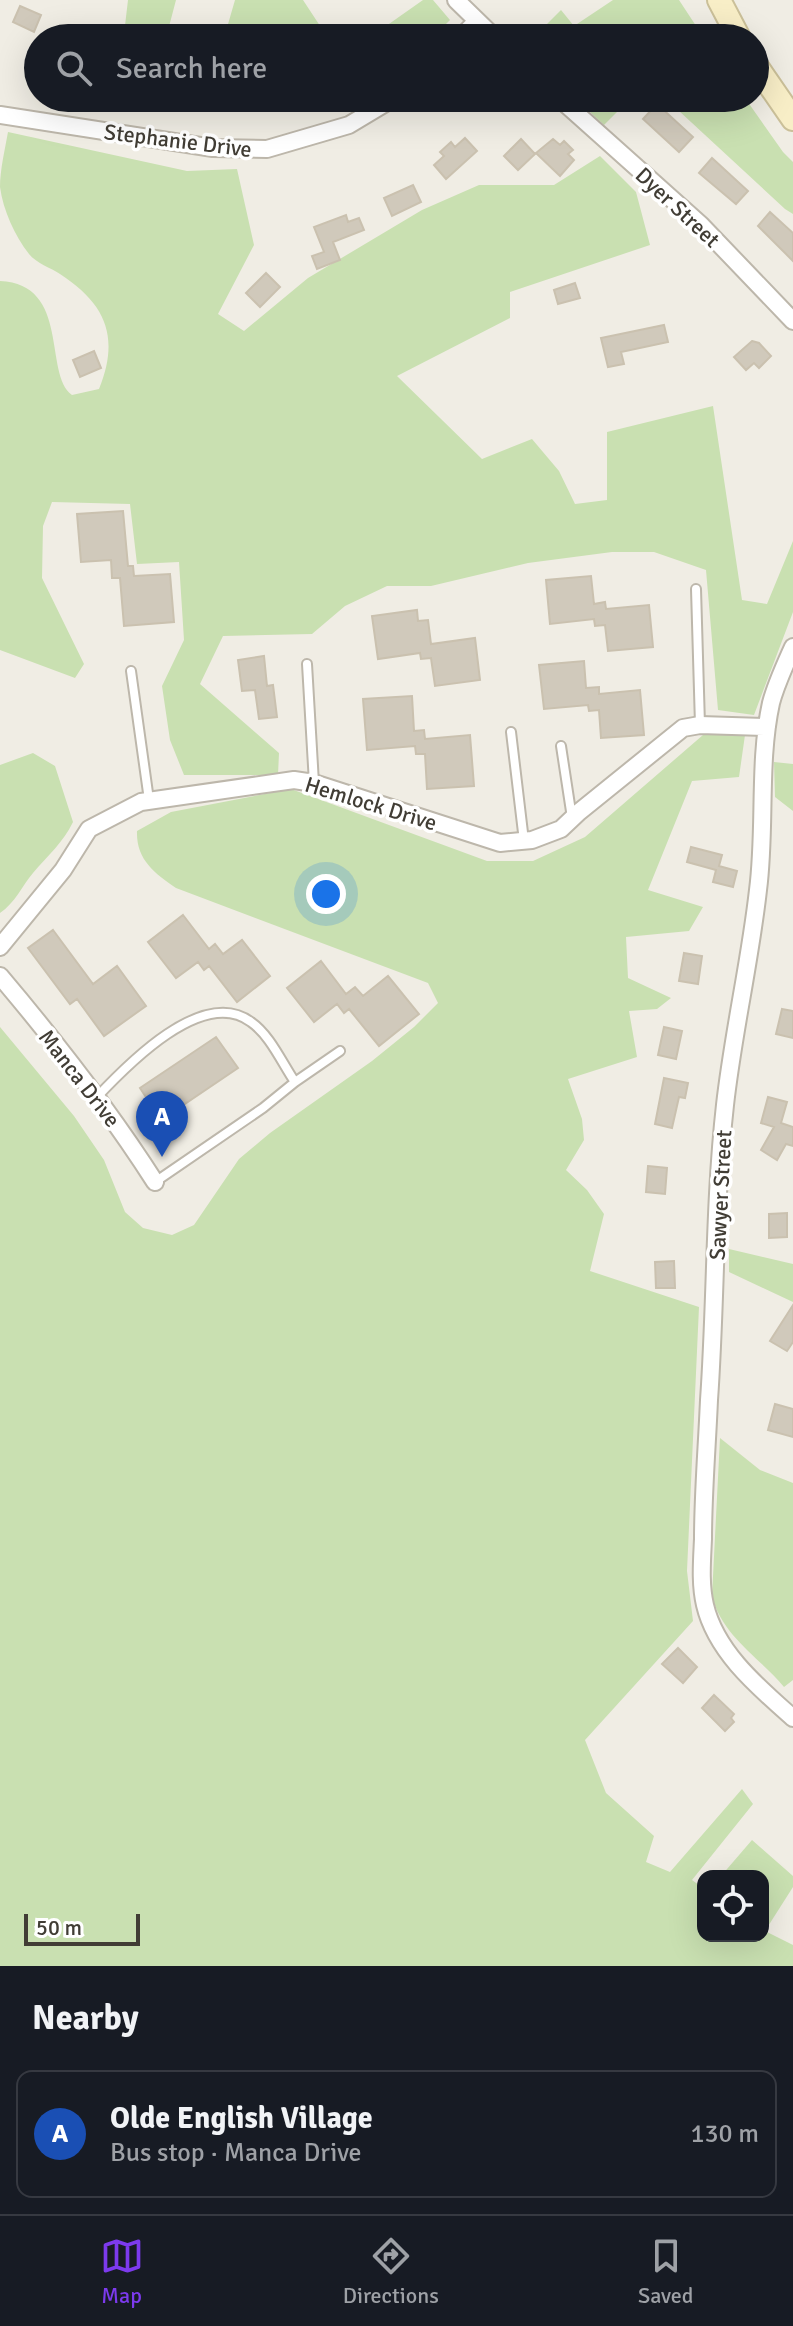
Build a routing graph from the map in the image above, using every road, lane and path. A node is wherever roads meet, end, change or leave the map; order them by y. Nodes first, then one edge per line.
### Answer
1 (456, 0) edge
2 (719, 0) edge
3 (477, 21) junction
4 (474, 24) edge
5 (480, 24) edge
6 (732, 24) edge
7 (769, 84) edge
8 (371, 112) edge
9 (575, 112) edge
10 (0, 115) edge
11 (793, 119) edge
12 (793, 321) edge
13 (696, 589) dead end
14 (793, 647) edge
15 (307, 664) dead end
16 (131, 671) dead end
17 (700, 725) junction
18 (767, 727) junction
19 (511, 732) dead end
20 (561, 746) dead end
21 (314, 783) junction
22 (149, 800) junction
23 (572, 818) junction
24 (524, 841) junction
25 (0, 947) edge
26 (0, 976) edge
27 (340, 1051) dead end
28 (295, 1082) junction
29 (96, 1098) junction
30 (155, 1182) joint
31 (793, 1718) edge

1 - 3 street
2 - 6 main road
3 - 4 street
3 - 5 street
7 - 11 main road
8 - 10 street, Stephanie Drive
9 - 12 street, Dyer Street
13 - 17 lane
14 - 18 street, Sawyer Street
15 - 21 lane
16 - 22 lane
17 - 18 street, Hemlock Drive
17 - 23 street, Hemlock Drive
18 - 31 street, Sawyer Street
19 - 24 lane
20 - 23 lane
21 - 22 street, Hemlock Drive
21 - 24 street, Hemlock Drive
22 - 25 street, Hemlock Drive
23 - 24 street, Hemlock Drive
26 - 29 street, Manca Drive
27 - 28 lane
28 - 29 lane
28 - 30 lane
29 - 30 street, Manca Drive

